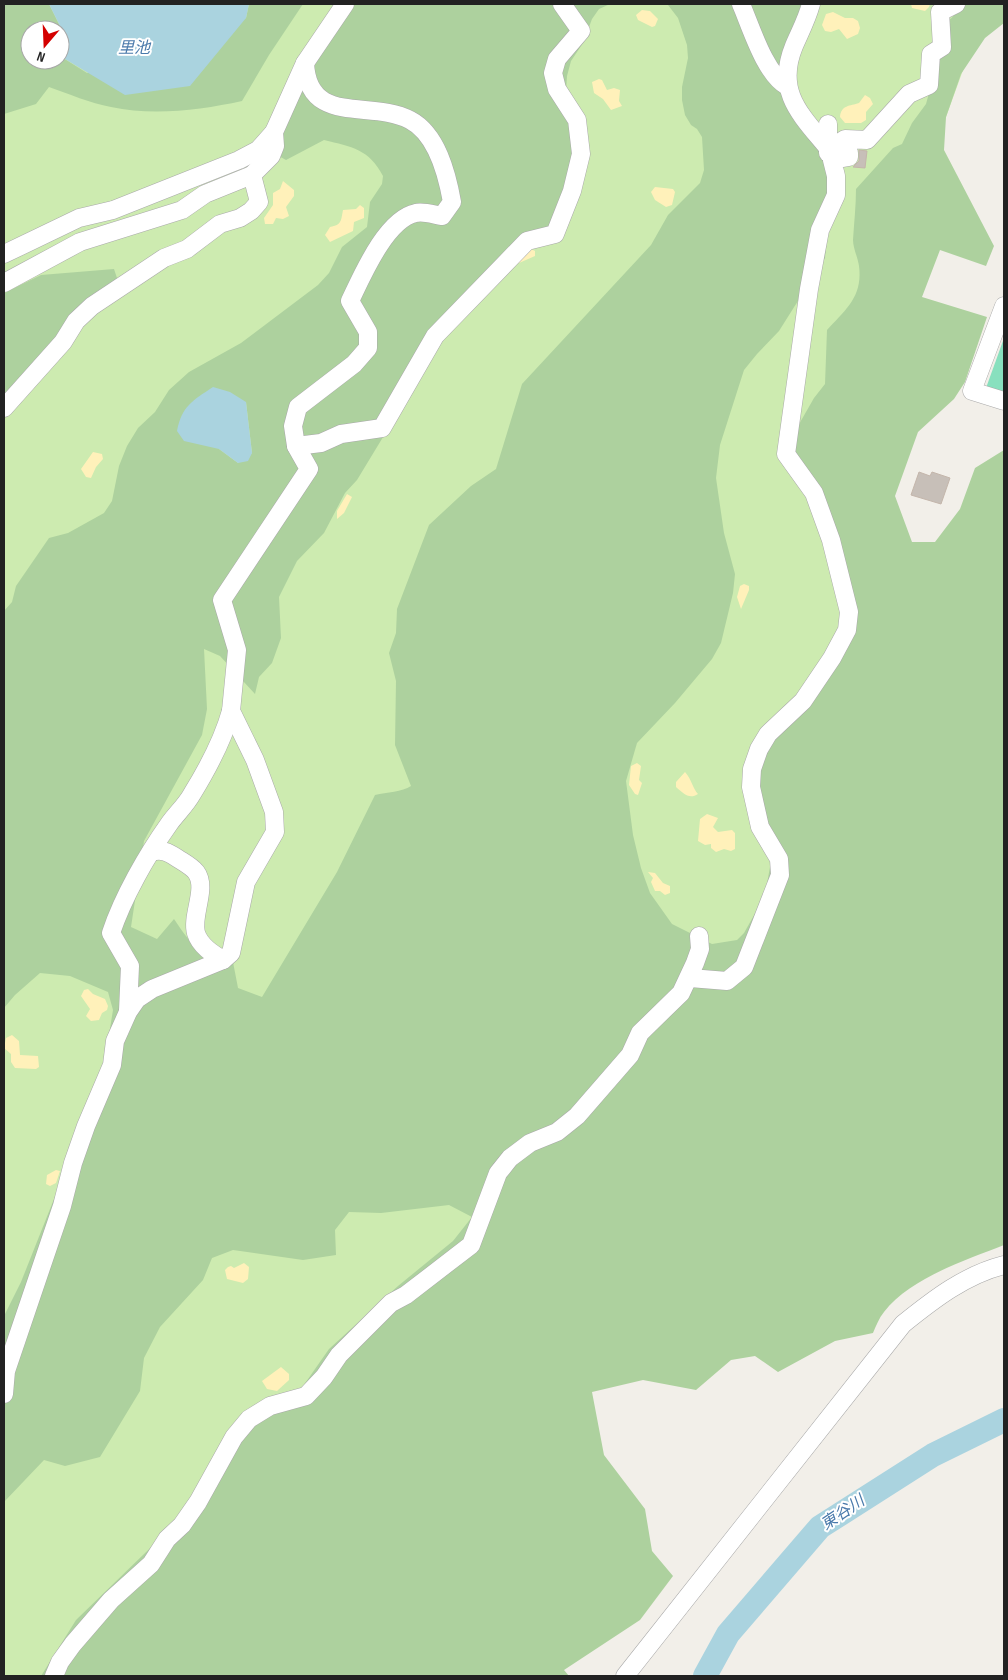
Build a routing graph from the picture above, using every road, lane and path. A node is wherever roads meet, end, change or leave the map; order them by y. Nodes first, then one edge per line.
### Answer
1 (345, 4) edge
2 (562, 4) edge
3 (740, 4) edge
4 (811, 4) edge
5 (956, 4) edge
6 (306, 63) junction
7 (787, 86) junction
8 (828, 124) dead end
9 (274, 132) junction
10 (832, 151) junction
11 (252, 175) junction
12 (4, 254) edge
13 (4, 283) edge
14 (1004, 307) edge
15 (1004, 402) edge
16 (4, 408) edge
17 (296, 446) junction
18 (231, 711) junction
19 (152, 852) junction
20 (700, 936) dead end
21 (223, 960) junction
22 (690, 978) junction
23 (128, 1012) junction
24 (1004, 1265) edge
25 (4, 1394) edge
26 (54, 1676) edge
27 (625, 1676) edge

1 - 6 street
2 - 17 street
3 - 7 street
4 - 7 street
5 - 10 street
6 - 9 street
6 - 17 street
7 - 10 street
8 - 10 street
9 - 11 street
9 - 12 street
10 - 22 street
11 - 13 street
11 - 16 street
14 - 15 street
17 - 18 street
18 - 19 street
18 - 21 street
19 - 21 street
19 - 23 street
20 - 22 street
21 - 23 street
22 - 26 street
23 - 25 street
24 - 27 street

